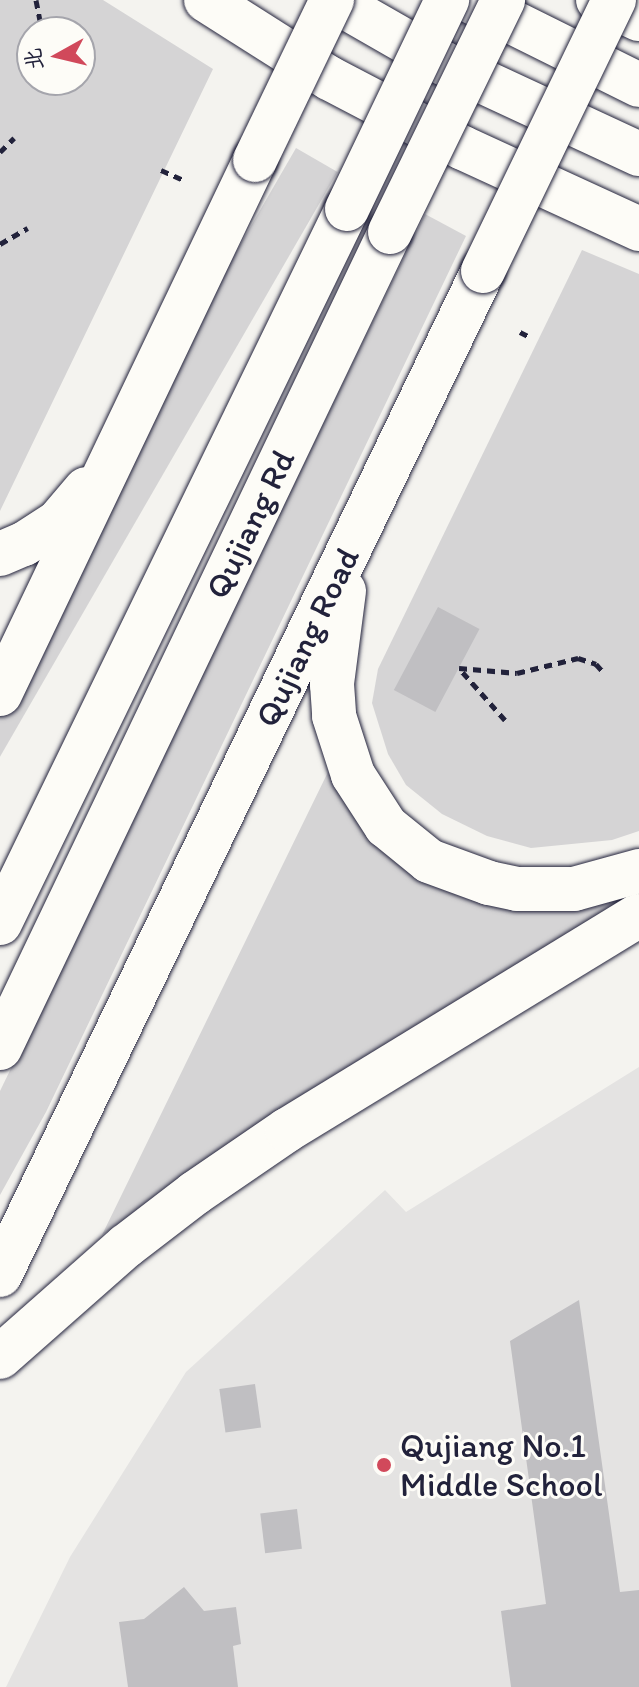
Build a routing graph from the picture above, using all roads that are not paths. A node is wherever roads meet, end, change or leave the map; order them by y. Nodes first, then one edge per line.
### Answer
1 (206, 0) edge
2 (333, 0) edge
3 (447, 0) edge
4 (468, 0) edge
5 (503, 0) edge
6 (598, 0) edge
7 (614, 0) edge
8 (639, 19) edge
9 (639, 85) edge
10 (639, 154) edge
11 (639, 229) edge
12 (128, 427) junction
13 (352, 543) junction
14 (0, 554) edge
15 (0, 694) edge
16 (639, 871) edge
17 (639, 915) edge
18 (0, 923) edge
19 (0, 1048) edge
20 (0, 1275) edge
21 (0, 1357) edge

1 - 11 main road
2 - 10 main road
2 - 12 main road, bridge
3 - 18 main road, Qujiang Rd, bridge
4 - 9 main road
5 - 19 main road, Qujiang Rd, bridge
6 - 8 main road
7 - 13 main road, Qujiang Road, bridge
12 - 14 main road
12 - 15 main road
13 - 16 main road
13 - 20 main road, Qujiang Road
17 - 21 main road

